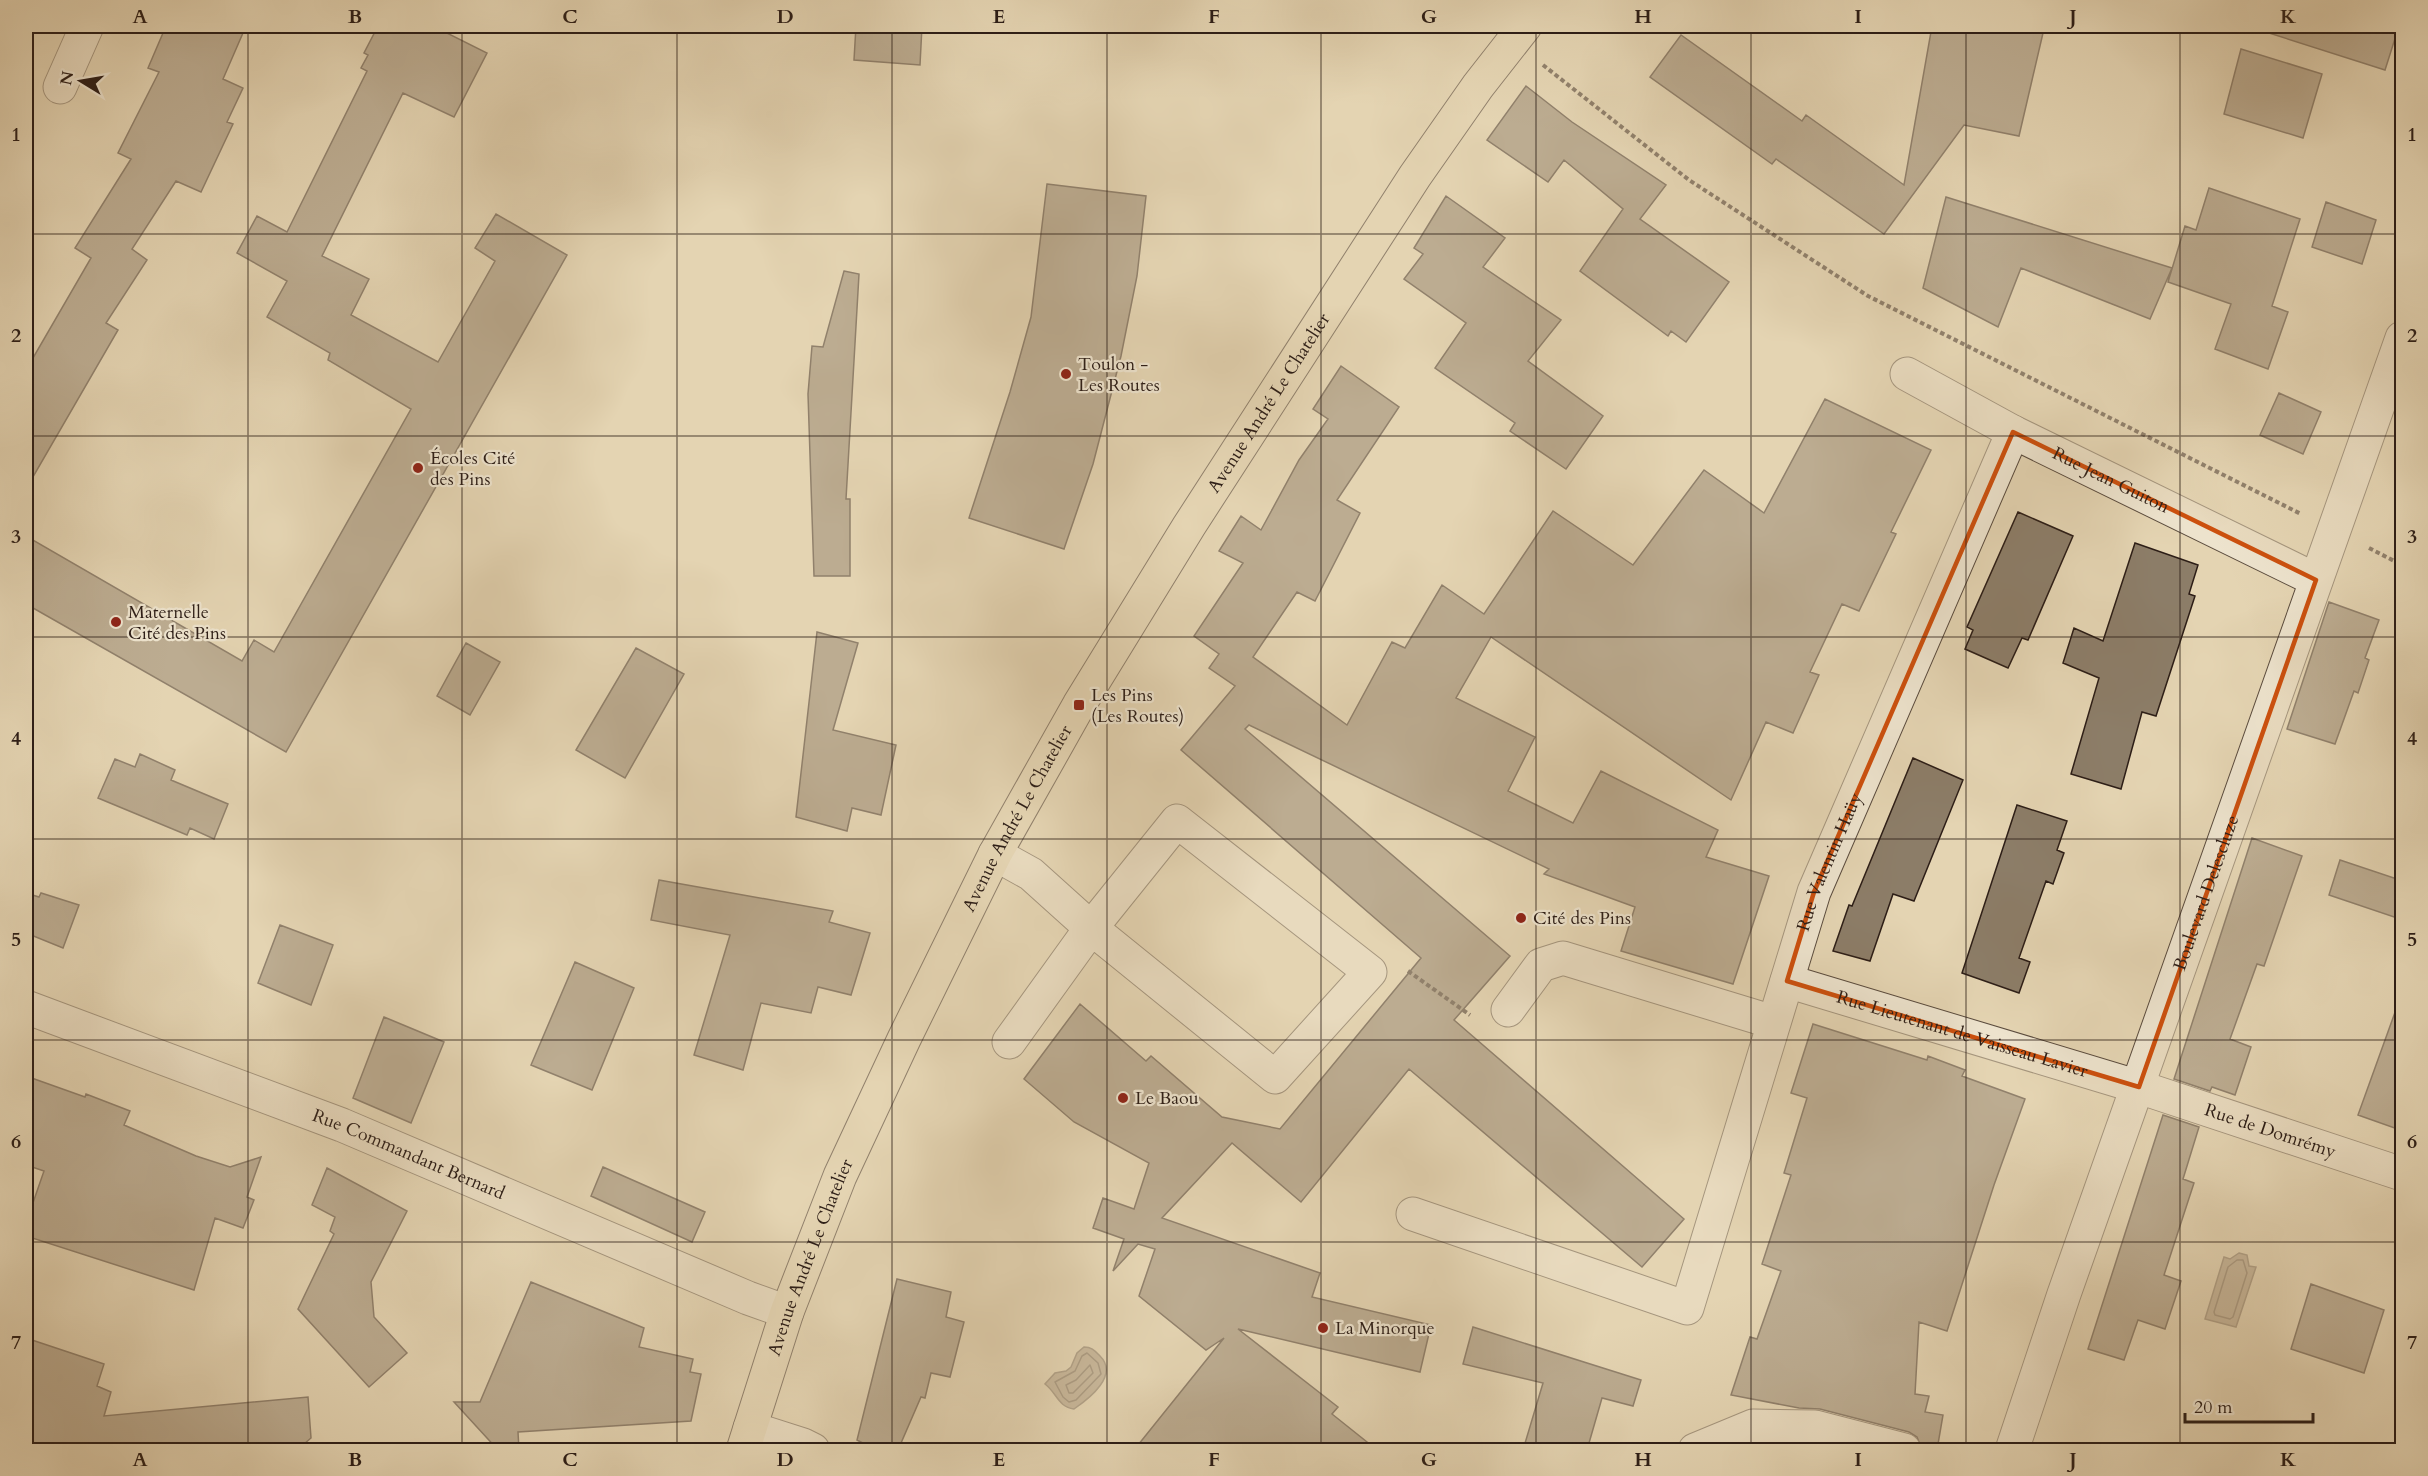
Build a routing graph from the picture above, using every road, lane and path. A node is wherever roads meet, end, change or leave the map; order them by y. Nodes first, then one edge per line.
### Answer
1 (87, 26) edge
2 (1514, 30) edge
3 (60, 87) dead end
4 (2403, 338) edge
5 (1907, 374) dead end
6 (2013, 432) junction
7 (2304, 516) dead end
8 (2363, 545) dead end
9 (2403, 565) edge
10 (2316, 580) junction
11 (996, 854) junction
12 (1091, 928) junction
13 (1370, 972) junction
14 (1786, 981) junction
15 (26, 1007) edge
16 (1508, 1010) joint
17 (1773, 1022) junction
18 (1009, 1042) dead end
19 (2139, 1087) junction
20 (2403, 1174) edge
21 (1413, 1214) dead end
22 (788, 1312) junction
23 (747, 1439) edge
24 (813, 1450) edge
25 (1695, 1450) edge
26 (1904, 1450) edge
27 (2012, 1450) edge

1 - 3 street
2 - 7 path
2 - 11 main road, Avenue André Le Chatelier
4 - 10 street, Boulevard Delescluze
5 - 6 street, Rue Jean Guiton
6 - 10 street, Rue Jean Guiton
6 - 14 street, Rue Valentin Haüy
8 - 9 path
10 - 19 street, Boulevard Delescluze
11 - 12 street
11 - 22 main road, Avenue André Le Chatelier
12 - 13 street
12 - 13 street
12 - 18 street
13 - 16 path
14 - 17 street, Rue Valentin Haüy
14 - 19 street, Rue Lieutenant de Vaisseau Lavier
15 - 22 street, Rue Commandant Bernard
16 - 17 street
17 - 21 street, Rue Valentin Haüy
19 - 20 street, Rue de Domrémy
19 - 27 street, Boulevard Delescluze
22 - 23 main road, Avenue André Le Chatelier
23 - 24 street
25 - 26 street

